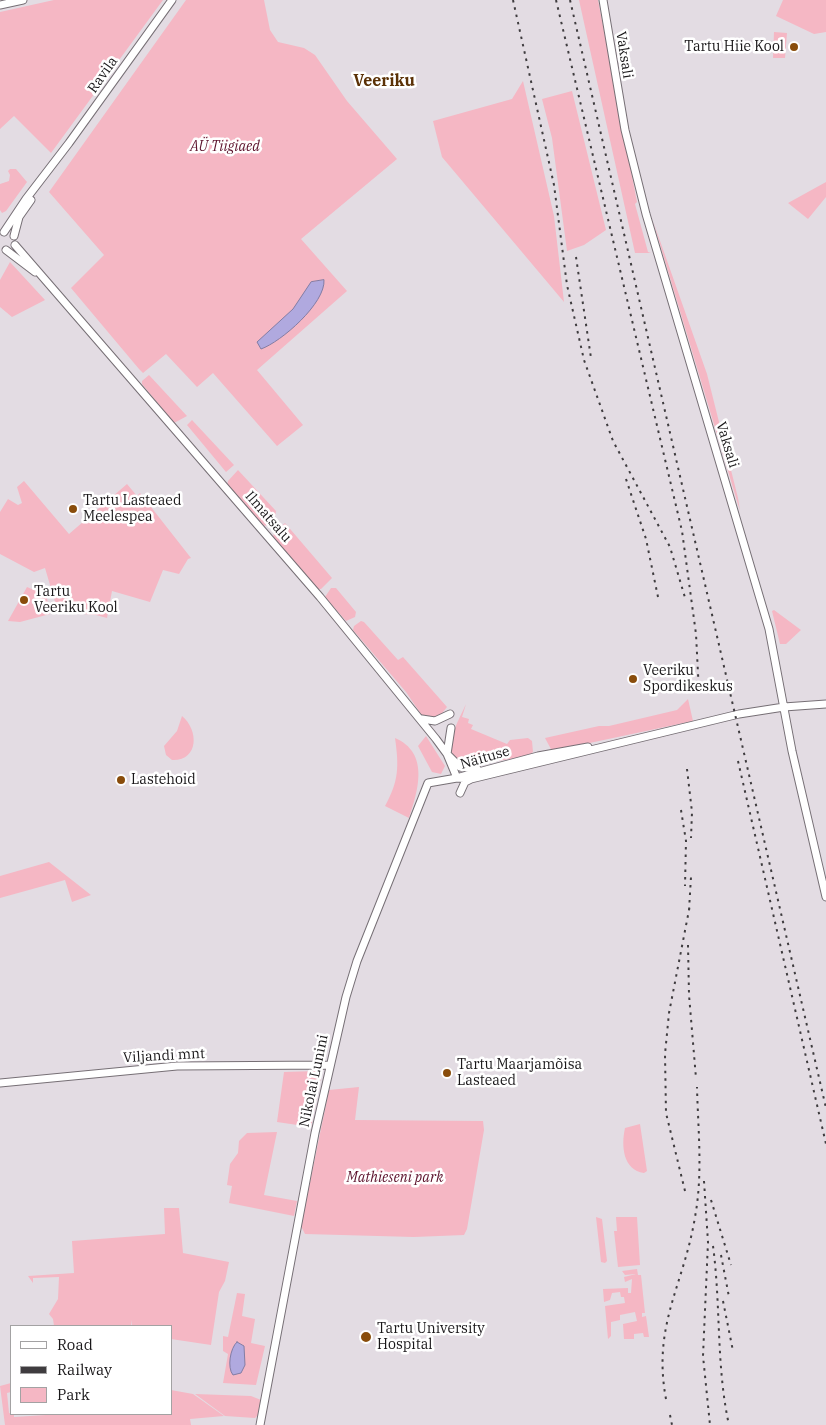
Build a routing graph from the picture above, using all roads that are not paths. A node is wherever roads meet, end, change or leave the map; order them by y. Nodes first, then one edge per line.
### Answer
1 (23, 0) edge
2 (172, 0) edge
3 (603, 0) edge
4 (0, 5) edge
5 (54, 164) junction
6 (1, 231) edge
7 (14, 236) junction
8 (15, 245) junction
9 (2, 250) edge
10 (47, 281) junction
11 (826, 704) edge
12 (784, 707) junction
13 (450, 714) dead end
14 (420, 718) junction
15 (451, 728) dead end
16 (602, 746) junction
17 (447, 754) junction
18 (489, 768) junction
19 (457, 778) junction
20 (471, 779) junction
21 (460, 793) dead end
22 (826, 897) edge
23 (329, 1065) junction
24 (0, 1083) edge
25 (260, 1425) edge

1 - 4 street
2 - 5 street, Ravila
3 - 12 street, Vaksali
5 - 6 street, Ravila
5 - 7 street, Ravila
6 - 7 street
7 - 8 street
8 - 9 street
8 - 10 street, Ilmatsalu
9 - 10 street, Ilmatsalu
10 - 14 street, Ilmatsalu
11 - 12 street, Näituse
12 - 16 street, Näituse
12 - 22 street, Vaksali
13 - 14 street
14 - 17 street, Ilmatsalu
15 - 17 street
16 - 18 street, Näituse
16 - 20 street, Näituse
17 - 18 street
17 - 19 street, Ilmatsalu
18 - 19 street, Näituse
19 - 20 street, Näituse
19 - 23 street, Nikolai Lunini
20 - 21 street
23 - 24 street, Viljandi mnt
23 - 25 street, Nikolai Lunini

